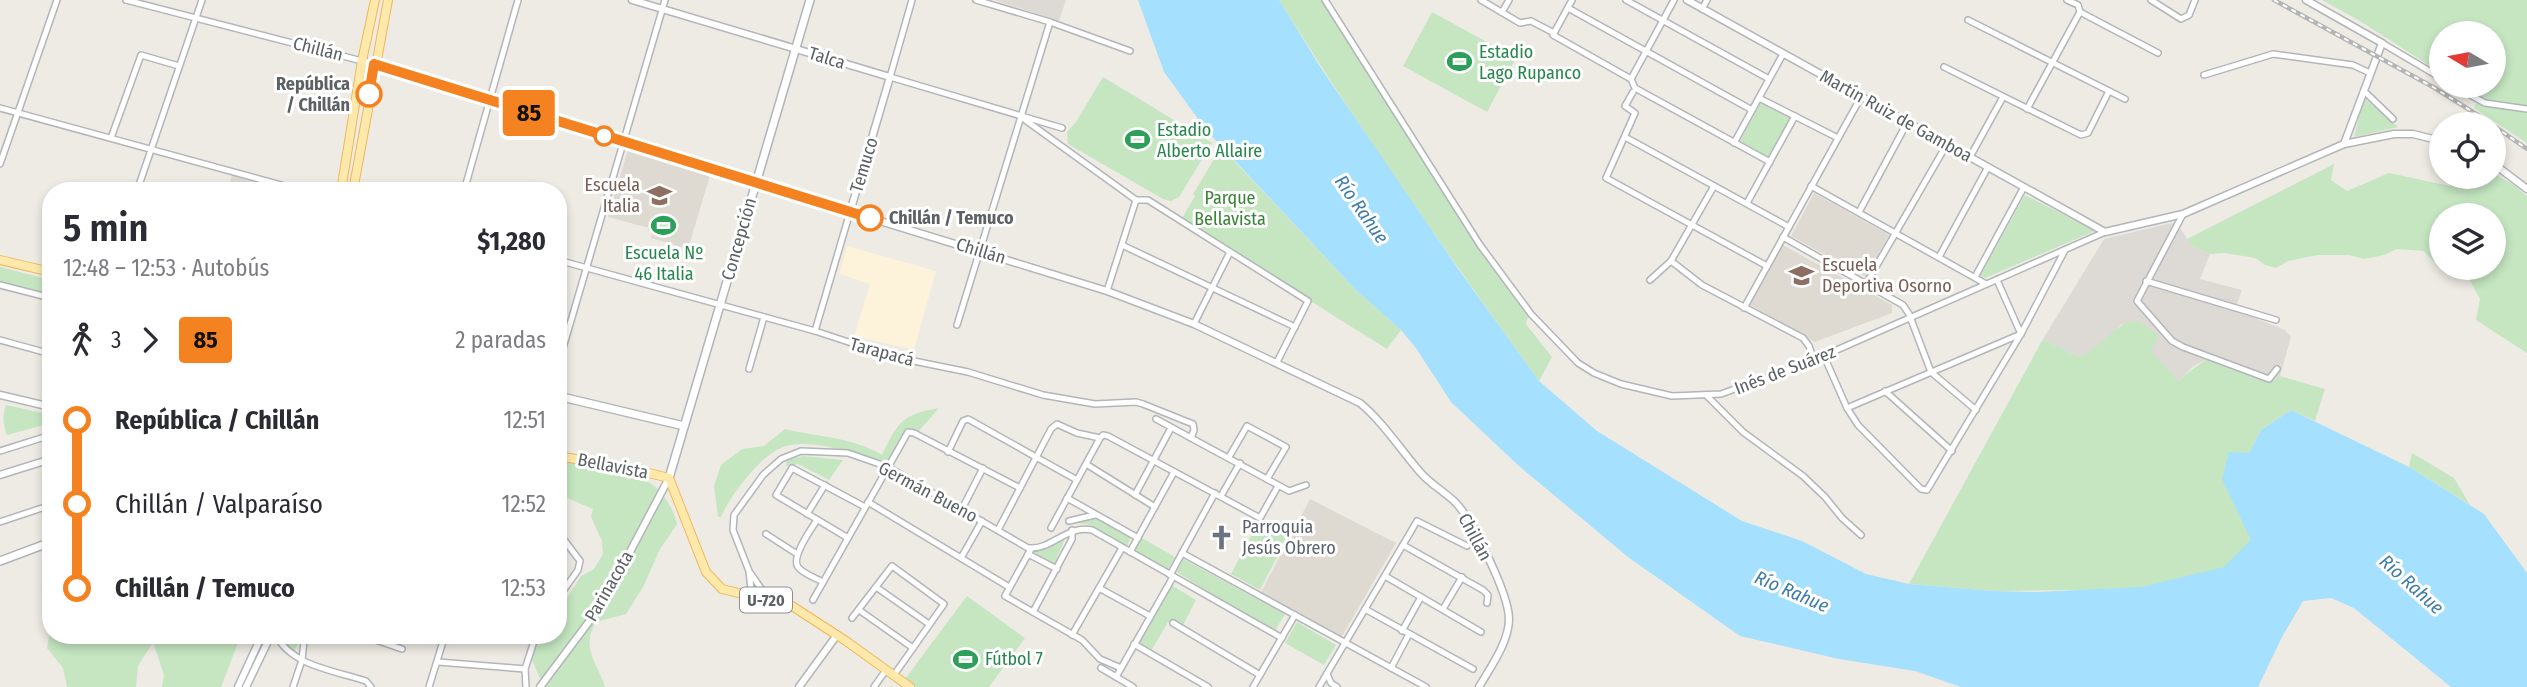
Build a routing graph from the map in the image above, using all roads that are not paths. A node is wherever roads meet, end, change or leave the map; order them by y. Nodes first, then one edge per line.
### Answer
1 (57, 0) edge
2 (127, 0) edge
3 (202, 0) edge
4 (375, 0) edge
5 (387, 0) edge
6 (519, 0) edge
7 (632, 0) edge
8 (665, 0) edge
9 (810, 0) edge
10 (912, 0) edge
11 (976, 0) edge
12 (1325, 0) edge
13 (1480, 0) edge
14 (1508, 0) edge
15 (1572, 0) edge
16 (1626, 0) edge
17 (1674, 0) edge
18 (1687, 0) edge
19 (1707, 0) edge
20 (2067, 0) edge
21 (2151, 0) edge
22 (2195, 0) edge
23 (2306, 0) edge
24 (1568, 8) junction
25 (662, 9) junction
26 (1702, 9) junction
27 (1502, 12) junction
28 (2080, 12) junction
29 (196, 18) junction
30 (1663, 20) junction
31 (1968, 20) dead end
32 (1050, 22) junction
33 (1553, 34) junction
34 (2382, 43) junction
35 (795, 48) junction
36 (1647, 50) junction
37 (1129, 51) dead end
38 (2158, 53) dead end
39 (1783, 54) junction
40 (362, 61) junction
41 (2052, 63) junction
42 (374, 64) junction
43 (179, 66) junction
44 (1944, 67) dead end
45 (2429, 71) edge
46 (2370, 73) junction
47 (2204, 75) dead end
48 (890, 77) junction
49 (1632, 79) junction
50 (1769, 79) junction
51 (2109, 91) junction
52 (2364, 91) junction
53 (1633, 92) dead end
54 (1861, 97) junction
55 (2003, 97) junction
56 (1759, 98) junction
57 (2476, 98) edge
58 (2125, 99) dead end
59 (490, 100) junction
60 (0, 108) edge
61 (2027, 109) junction
62 (2527, 109) edge
63 (1752, 110) junction
64 (18, 113) junction
65 (1795, 116) junction
66 (1021, 117) junction
67 (2393, 119) dead end
68 (1908, 123) junction
69 (1062, 128) dead end
70 (1625, 136) junction
71 (111, 138) junction
72 (1838, 138) junction
73 (2429, 138) edge
74 (623, 142) junction
75 (1734, 142) junction
76 (1947, 144) junction
77 (2344, 144) junction
78 (151, 149) junction
79 (1970, 157) junction
80 (1770, 162) junction
81 (0, 164) edge
82 (1988, 167) junction
83 (2506, 173) edge
84 (140, 182) edge
85 (270, 182) edge
86 (342, 182) edge
87 (354, 182) edge
88 (467, 182) edge
89 (756, 183) junction
90 (1714, 186) junction
91 (1811, 186) junction
92 (2024, 187) junction
93 (2527, 188) edge
94 (1136, 200) junction
95 (1747, 203) junction
96 (850, 212) junction
97 (1859, 212) junction
98 (2183, 214) junction
99 (1692, 225) junction
100 (1788, 227) junction
101 (2105, 232) junction
102 (1895, 233) junction
103 (1783, 237) junction
104 (1122, 245) junction
105 (2065, 250) junction
106 (981, 251) junction
107 (1230, 252) junction
108 (1939, 257) junction
109 (0, 260) edge
110 (1671, 261) junction
111 (567, 263) edge
112 (1767, 267) junction
113 (586, 268) junction
114 (42, 270) edge
115 (1975, 277) junction
116 (1997, 280) junction
117 (1650, 281) dead end
118 (2146, 281) junction
119 (1866, 284) junction
120 (1986, 284) junction
121 (0, 285) edge
122 (1212, 288) junction
123 (1107, 291) junction
124 (42, 296) edge
125 (720, 305) junction
126 (1744, 308) junction
127 (764, 317) junction
128 (1910, 318) junction
129 (2276, 320) dead end
130 (1194, 324) junction
131 (957, 325) dead end
132 (1295, 327) junction
133 (815, 331) junction
134 (567, 334) edge
135 (2021, 334) junction
136 (0, 340) edge
137 (42, 352) edge
138 (1824, 356) junction
139 (1814, 360) junction
140 (1277, 362) junction
141 (749, 369) dead end
142 (2277, 369) dead end
143 (1931, 372) junction
144 (1885, 391) junction
145 (0, 395) edge
146 (1706, 395) junction
147 (567, 398) edge
148 (42, 405) edge
149 (1846, 408) junction
150 (1976, 410) junction
151 (1156, 419) dead end
152 (684, 426) junction
153 (1171, 428) junction
154 (42, 438) edge
155 (1100, 438) junction
156 (1191, 438) junction
157 (0, 451) edge
158 (948, 452) junction
159 (1952, 452) junction
160 (1229, 457) junction
161 (567, 458) edge
162 (1037, 458) junction
163 (1154, 461) junction
164 (42, 462) edge
165 (1240, 463) junction
166 (1086, 464) junction
167 (888, 467) junction
168 (983, 468) junction
169 (1174, 472) junction
170 (0, 475) edge
171 (668, 478) junction
172 (1267, 479) junction
173 (1077, 480) junction
174 (825, 485) junction
175 (1306, 485) dead end
176 (1278, 486) junction
177 (1020, 488) junction
178 (1218, 494) junction
179 (1135, 495) junction
180 (1068, 498) junction
181 (867, 504) junction
182 (1155, 507) junction
183 (42, 508) edge
184 (962, 509) junction
185 (807, 514) junction
186 (1095, 514) junction
187 (1059, 516) junction
188 (817, 520) junction
189 (982, 521) junction
190 (1069, 521) junction
191 (0, 522) edge
192 (1051, 528) dead end
193 (998, 530) junction
194 (1072, 530) junction
195 (766, 534) dead end
196 (1861, 535) dead end
197 (848, 538) junction
198 (1138, 538) junction
199 (567, 544) edge
200 (42, 545) edge
201 (1403, 545) junction
202 (1466, 546) dead end
203 (1122, 548) junction
204 (1030, 551) junction
205 (1130, 552) junction
206 (1182, 553) junction
207 (797, 554) junction
208 (961, 558) junction
209 (0, 561) edge
210 (1057, 569) junction
211 (749, 571) junction
212 (1171, 576) junction
213 (1385, 576) junction
214 (1462, 577) junction
215 (823, 582) junction
216 (567, 585) edge
217 (876, 587) junction
218 (1009, 587) junction
219 (1099, 588) junction
220 (1421, 597) junction
221 (752, 598) junction
222 (768, 600) junction
223 (813, 600) dead end
224 (1487, 603) dead end
225 (1365, 609) junction
226 (859, 610) junction
227 (1443, 610) junction
228 (1033, 612) junction
229 (1295, 615) junction
230 (1150, 616) junction
231 (852, 618) dead end
232 (1173, 623) dead end
233 (929, 624) junction
234 (1402, 631) junction
235 (1481, 632) dead end
236 (1409, 634) junction
237 (836, 635) junction
238 (1072, 635) junction
239 (1282, 638) junction
240 (1345, 643) junction
241 (258, 644) edge
242 (268, 644) edge
243 (279, 644) edge
244 (304, 644) edge
245 (388, 644) edge
246 (443, 644) edge
247 (533, 644) edge
248 (1134, 644) junction
249 (913, 648) junction
250 (401, 649) dead end
251 (302, 660) junction
252 (438, 662) junction
253 (1101, 668) dead end
254 (1121, 668) junction
255 (1391, 668) junction
256 (525, 669) junction
257 (1473, 669) dead end
258 (890, 672) junction
259 (1260, 674) junction
260 (1327, 674) junction
261 (1116, 677) junction
262 (1197, 684) edge
263 (1330, 685) edge
264 (238, 687) edge
265 (246, 687) edge
266 (293, 687) edge
267 (371, 687) edge
268 (429, 687) edge
269 (526, 687) edge
270 (540, 687) edge
271 (799, 687) edge
272 (873, 687) edge
273 (910, 687) edge
274 (1133, 687) edge
275 (1209, 687) edge
276 (1253, 687) edge
277 (1319, 687) edge
278 (1337, 687) edge
279 (1426, 687) edge
280 (1479, 687) edge

1 - 64 street
2 - 29 street, Chillán
3 - 29 street
4 - 40 main road
5 - 42 main road
6 - 59 street
7 - 25 street, Talca
8 - 25 street
9 - 35 main road, Concepción
10 - 48 street, Temuco
11 - 32 street
12 - 146 street, Inés de Suárez
13 - 27 street
14 - 27 street
15 - 24 street
16 - 30 street
17 - 30 street
18 - 26 street, Martín Ruiz de Gamboa
19 - 26 street
20 - 28 street
21 - 22 street
23 - 34 street
24 - 33 street
24 - 36 street
25 - 35 street, Talca
25 - 74 street
26 - 39 street, Martín Ruiz de Gamboa
27 - 33 street
28 - 38 street
28 - 41 street
29 - 40 street, Chillán
29 - 43 street
30 - 36 street
30 - 50 street
31 - 41 street
32 - 37 street
32 - 66 street
33 - 49 street
34 - 45 street
34 - 46 street
35 - 48 street, Talca
35 - 89 main road, Concepción
36 - 49 street
36 - 63 street
39 - 50 street
39 - 54 street, Martín Ruiz de Gamboa
40 - 42 street, Chillán
40 - 86 main road
41 - 51 street
41 - 61 street
42 - 59 street, Chillán
42 - 87 main road
43 - 71 street
43 - 78 street
44 - 55 street
46 - 47 street
46 - 52 street
48 - 66 street, Talca
48 - 96 street, Temuco
49 - 75 street
50 - 56 street
51 - 58 street
51 - 61 street
52 - 67 street
52 - 77 street
53 - 70 street
54 - 68 street, Martín Ruiz de Gamboa
54 - 72 street
55 - 61 street
55 - 79 street
56 - 63 street
56 - 65 street
57 - 62 street
59 - 74 street, Chillán
59 - 88 street
60 - 64 street
63 - 75 street
64 - 71 street
64 - 81 street
65 - 72 street
65 - 80 street
66 - 69 street, Talca
66 - 94 street, Talca
66 - 106 street
68 - 76 street, Martín Ruiz de Gamboa
68 - 97 street
70 - 90 street
70 - 99 street
71 - 78 street
72 - 91 street
73 - 77 street, Inés de Suárez
74 - 89 street, Chillán
74 - 113 street
75 - 80 street
76 - 79 street, Martín Ruiz de Gamboa
76 - 102 street
77 - 98 street, Inés de Suárez
78 - 84 street
78 - 85 street
79 - 82 street, Martín Ruiz de Gamboa
80 - 95 street
82 - 92 street, Martín Ruiz de Gamboa
82 - 108 street
83 - 93 street
89 - 96 street, Chillán
89 - 125 main road, Concepción
90 - 95 street
90 - 99 street
91 - 97 street
91 - 100 street
92 - 101 street, Martín Ruiz de Gamboa
92 - 115 street
94 - 104 street
94 - 107 street, Talca
95 - 100 street
96 - 106 street, Chillán
96 - 133 street, Temuco
97 - 102 street
98 - 101 street, Inés de Suárez
98 - 118 street
99 - 110 street
99 - 112 street
100 - 103 street
101 - 105 street, Inés de Suárez
102 - 108 street
102 - 119 street
103 - 112 street
103 - 119 street
104 - 122 street
104 - 123 street
105 - 116 street, Inés de Suárez
105 - 135 street
106 - 123 street, Chillán
106 - 131 street
107 - 122 street
107 - 132 street, Talca
108 - 115 street
109 - 114 main road
110 - 117 street
110 - 126 street
111 - 113 street, Tarapacá
112 - 126 street
113 - 125 street, Tarapacá
113 - 134 street
115 - 120 street
116 - 120 street, Inés de Suárez
116 - 135 street
118 - 129 street
118 - 142 street
119 - 128 street
120 - 128 street, Inés de Suárez
121 - 124 street
122 - 130 street
122 - 132 street
123 - 130 street, Chillán
125 - 127 street, Tarapacá
125 - 152 main road, Concepción
126 - 139 street
127 - 133 street, Tarapacá
127 - 141 street
128 - 138 street, Inés de Suárez
128 - 143 street
130 - 140 street, Chillán
132 - 140 street
133 - 156 street, Tarapacá
135 - 143 street
135 - 150 street
136 - 137 street
138 - 139 street, Inés de Suárez
138 - 149 street
139 - 146 street, Inés de Suárez
140 - 280 street, Chillán
143 - 144 street
143 - 150 street
144 - 149 street
144 - 159 street
145 - 148 street
146 - 196 street
147 - 152 main road
149 - 159 street
150 - 159 street
151 - 153 street
152 - 171 main road, Concepción
153 - 156 street
153 - 163 street
154 - 157 street
155 - 162 street
155 - 163 street
155 - 166 street
156 - 160 street
158 - 162 street
158 - 167 street
158 - 168 street
160 - 165 street
160 - 172 street
161 - 171 main road, Bellavista
162 - 173 street
162 - 177 street
163 - 169 street
163 - 179 street
164 - 170 street
165 - 172 street
165 - 178 street
166 - 173 street
166 - 179 street
167 - 181 street
167 - 184 street, Germán Bueno
167 - 211 street, Germán Bueno
168 - 177 street
168 - 184 street
169 - 178 street
169 - 182 street
171 - 221 main road, U-720
171 - 270 street, Parinacota
172 - 176 street
173 - 180 street
174 - 181 street
174 - 185 street
174 - 185 street
175 - 176 street
176 - 178 street
177 - 193 street
178 - 206 street
179 - 182 street
180 - 186 street
180 - 187 street
181 - 197 street
181 - 208 street
182 - 198 street
183 - 191 street
184 - 189 street, Germán Bueno
185 - 188 street
186 - 190 street
186 - 198 street
187 - 190 street
187 - 192 street
188 - 197 street
188 - 207 street
189 - 193 street, Germán Bueno
189 - 208 street
190 - 194 street
193 - 204 street, Germán Bueno
194 - 203 street
194 - 204 street
194 - 210 street
195 - 207 street
197 - 215 street
198 - 205 street
199 - 216 street
200 - 209 main road
201 - 202 street
201 - 213 street
201 - 214 street
203 - 205 street
203 - 219 street
204 - 210 street, Germán Bueno
204 - 218 street
205 - 212 street
206 - 212 street
206 - 229 street
207 - 215 street
208 - 218 street
210 - 228 street
211 - 221 street, Germán Bueno
211 - 222 street, Germán Bueno
212 - 230 street
212 - 239 street
213 - 220 street
213 - 225 street
214 - 224 street
214 - 227 street
215 - 223 street
217 - 226 street
217 - 233 street
217 - 233 street
218 - 228 street
219 - 230 street
219 - 238 street
220 - 227 street
220 - 234 street
221 - 222 main road, U-720
222 - 237 main road, U-720
225 - 234 street
225 - 240 street
226 - 231 street
226 - 249 street
227 - 235 street
228 - 238 street
229 - 239 street
229 - 240 street
230 - 248 street
232 - 259 street
233 - 249 street
234 - 236 street
236 - 255 street
236 - 257 street
237 - 258 main road, U-720
237 - 271 street
238 - 254 street
239 - 259 street
240 - 255 street
240 - 260 street
241 - 264 street
242 - 265 street
243 - 251 street
244 - 251 street
245 - 250 street
246 - 252 street
247 - 256 street
248 - 254 street
248 - 262 street
249 - 258 street
251 - 266 street
251 - 267 street
252 - 256 street
252 - 268 street
253 - 261 street
254 - 261 street
255 - 279 street
256 - 269 street
258 - 272 street
258 - 273 main road, U-720
259 - 276 street
260 - 263 street
260 - 277 street
261 - 274 street
262 - 275 street
263 - 278 street

